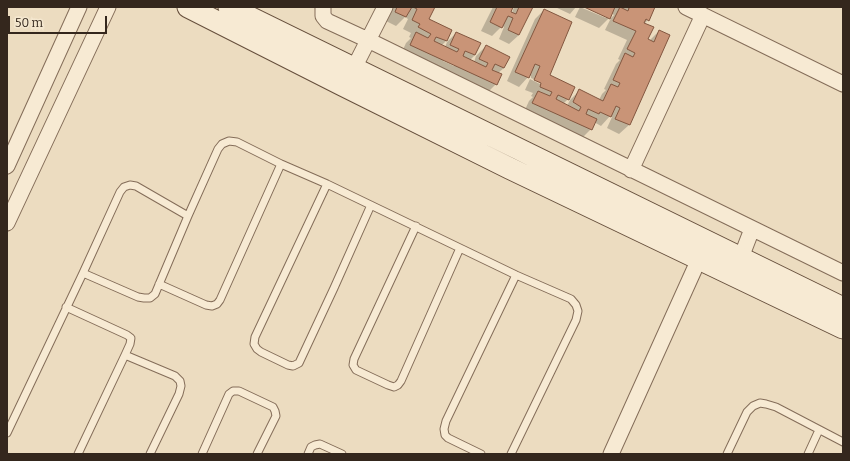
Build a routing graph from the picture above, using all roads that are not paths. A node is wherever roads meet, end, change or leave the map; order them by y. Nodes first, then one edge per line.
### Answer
1 (79, 7) edge
2 (108, 7) edge
3 (188, 7) edge
4 (229, 7) edge
5 (323, 7) edge
6 (385, 7) edge
7 (686, 7) edge
8 (702, 15) junction
9 (368, 40) junction
10 (354, 68) junction
11 (843, 84) edge
12 (281, 164) junction
13 (7, 166) edge
14 (631, 170) junction
15 (327, 184) junction
16 (371, 205) junction
17 (188, 216) junction
18 (7, 223) edge
19 (416, 226) junction
20 (752, 229) junction
21 (460, 248) junction
22 (699, 259) junction
23 (738, 267) junction
24 (83, 273) junction
25 (843, 273) edge
26 (516, 275) junction
27 (159, 284) junction
28 (66, 307) junction
29 (843, 308) edge
30 (843, 328) edge
31 (125, 355) junction
32 (819, 430) junction
33 (7, 433) edge
34 (843, 442) edge
35 (78, 454) edge
36 (150, 454) edge
37 (202, 454) edge
38 (257, 454) edge
39 (308, 454) edge
40 (342, 454) edge
41 (481, 454) edge
42 (511, 454) edge
43 (611, 454) edge
44 (727, 454) edge
45 (808, 454) edge

1 - 13 street
2 - 18 street
3 - 22 street
4 - 10 street
5 - 9 street
6 - 9 street
7 - 8 street
8 - 11 street
8 - 14 street
9 - 10 street
9 - 14 street
10 - 23 street
12 - 15 lane
12 - 17 lane
12 - 27 lane
14 - 20 street
15 - 16 lane
15 - 16 lane
16 - 19 lane
17 - 24 lane
17 - 27 lane
19 - 21 lane
19 - 21 lane
20 - 23 street
20 - 25 street
21 - 26 lane
22 - 23 street
22 - 43 street
23 - 29 street
23 - 30 street
24 - 27 lane
24 - 28 lane
26 - 41 lane
26 - 42 lane
28 - 31 lane
28 - 33 lane
31 - 35 lane
31 - 36 lane
32 - 34 lane
32 - 44 lane
32 - 45 lane
37 - 38 lane
39 - 40 lane

